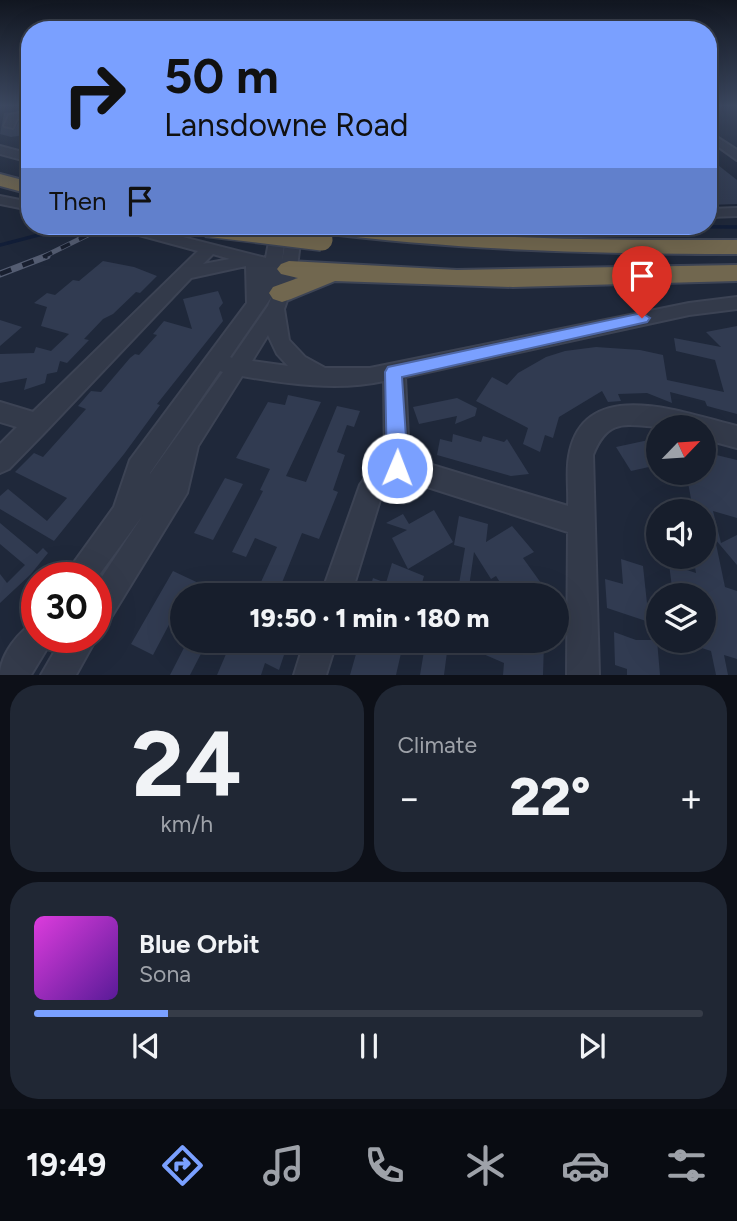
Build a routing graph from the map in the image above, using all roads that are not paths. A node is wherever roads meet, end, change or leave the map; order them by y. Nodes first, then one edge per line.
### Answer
1 (717, 141) edge
2 (0, 150) edge
3 (21, 151) edge
4 (15, 154) junction
5 (21, 156) edge
6 (737, 156) edge
7 (0, 166) edge
8 (21, 171) edge
9 (0, 180) edge
10 (21, 186) edge
11 (0, 201) edge
12 (21, 204) edge
13 (717, 212) edge
14 (737, 212) edge
15 (157, 235) edge
16 (276, 235) edge
17 (278, 235) edge
18 (292, 235) edge
19 (347, 235) edge
20 (384, 235) edge
21 (605, 235) edge
22 (737, 236) edge
23 (172, 239) junction
24 (737, 247) edge
25 (210, 248) junction
26 (246, 257) junction
27 (737, 263) edge
28 (281, 267) junction
29 (335, 274) junction
30 (737, 274) edge
31 (180, 279) junction
32 (271, 303) junction
33 (737, 303) edge
34 (215, 362) junction
35 (239, 368) junction
36 (394, 372) junction
37 (331, 377) junction
38 (0, 412) edge
39 (646, 416) edge
40 (38, 424) junction
41 (716, 432) edge
42 (737, 437) edge
43 (187, 443) junction
44 (0, 461) edge
45 (397, 468) junction
46 (125, 514) junction
47 (582, 523) junction
48 (90, 562) edge
49 (340, 583) edge
50 (112, 588) edge
51 (27, 653) edge
52 (71, 653) edge
53 (317, 653) edge
54 (11, 675) edge
55 (57, 675) edge
56 (310, 675) edge
57 (583, 675) edge

1 - 6 street
2 - 4 street
3 - 4 street
4 - 5 street
7 - 8 highway
9 - 10 highway
11 - 12 street
13 - 14 street
15 - 23 street
16 - 26 street
17 - 28 street
18 - 28 street
19 - 27 highway
20 - 24 highway
21 - 22 highway
23 - 25 street
23 - 31 street
25 - 26 street
25 - 31 street
26 - 28 street
26 - 31 street
26 - 32 street
28 - 29 highway
28 - 32 street
28 - 32 street
29 - 30 highway
29 - 32 highway
31 - 40 street
32 - 34 street
32 - 35 street
32 - 37 street
33 - 36 street
34 - 35 street
34 - 46 street
35 - 37 street
35 - 43 street
36 - 37 street
36 - 45 street
38 - 40 street
39 - 47 street
40 - 44 street
41 - 42 street
43 - 46 street
43 - 50 street
45 - 47 street
45 - 49 street
46 - 48 street
47 - 57 street
51 - 54 street
52 - 55 street
53 - 56 street

